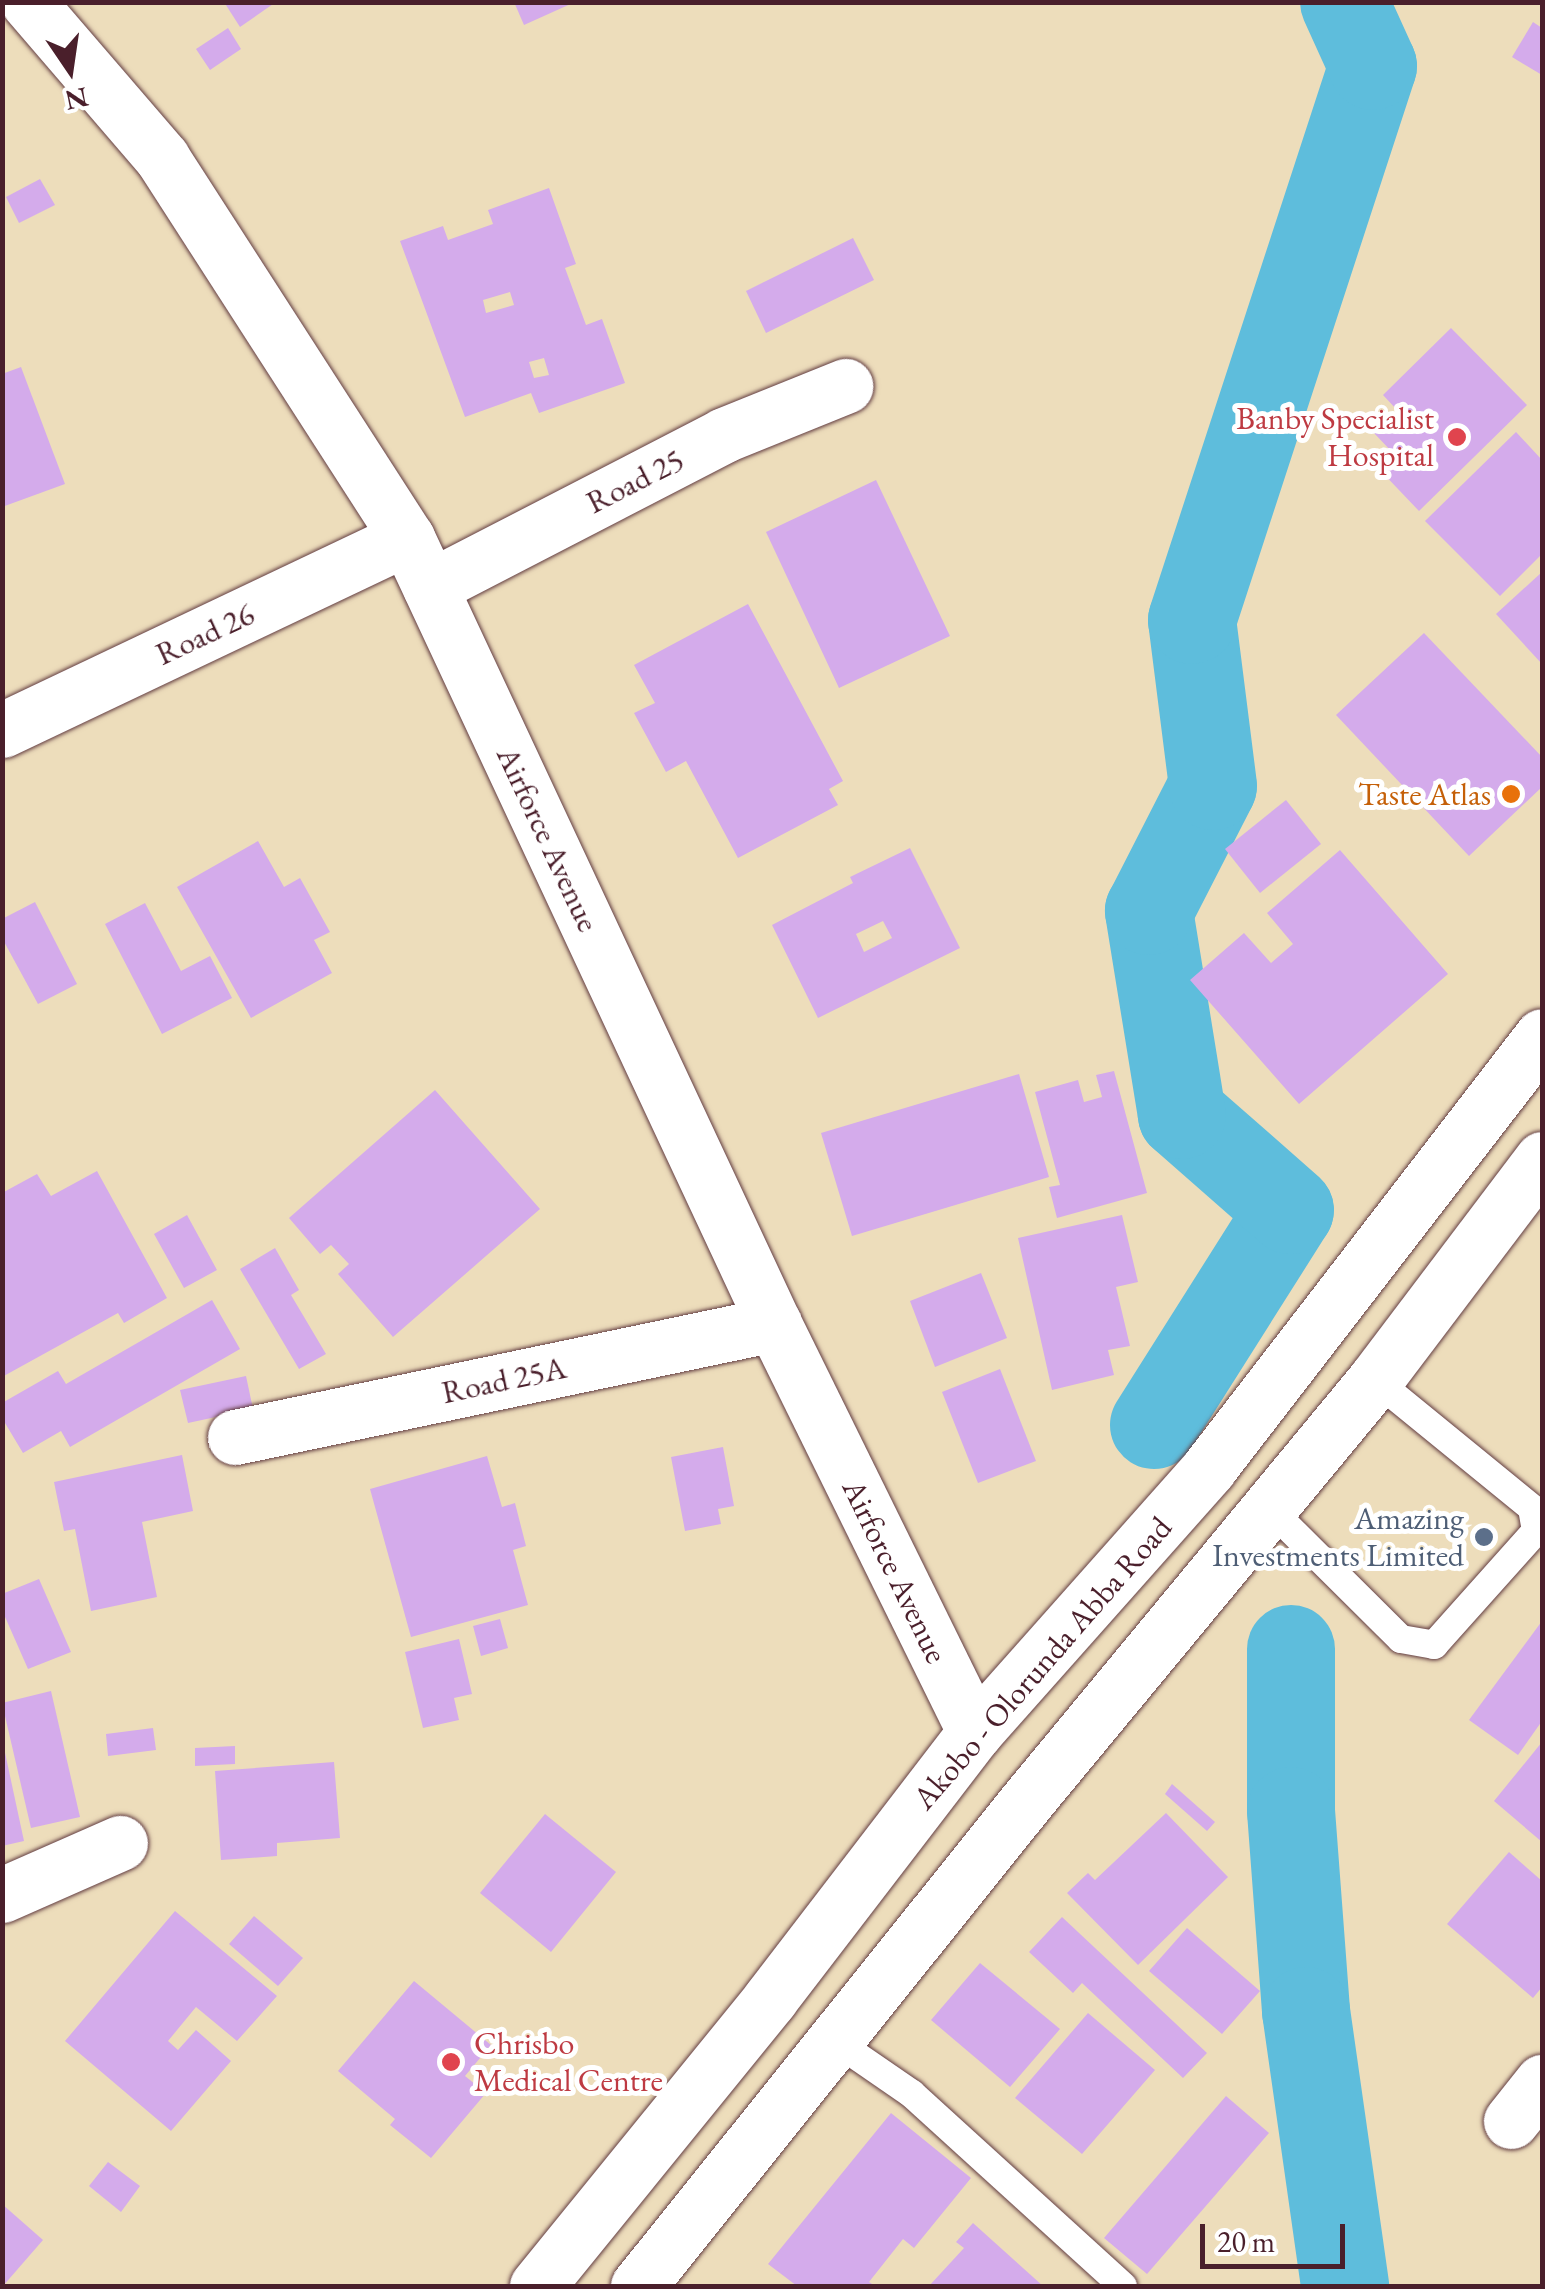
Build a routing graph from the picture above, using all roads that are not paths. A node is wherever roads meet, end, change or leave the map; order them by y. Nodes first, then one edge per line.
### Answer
1 (28, 2) edge
2 (845, 386) dead end
3 (407, 538) junction
4 (430, 587) junction
5 (2, 730) edge
6 (1542, 1036) edge
7 (1542, 1159) edge
8 (774, 1324) junction
9 (1375, 1380) junction
10 (234, 1436) dead end
11 (1262, 1516) junction
12 (974, 1732) junction
13 (120, 1844) dead end
14 (2, 1895) edge
15 (835, 2041) junction
16 (537, 2286) edge
17 (638, 2286) edge
18 (1123, 2286) edge

1 - 3 street, Airforce Avenue
2 - 4 street, Road 25
3 - 4 street, Airforce Avenue
3 - 5 street, Road 26
4 - 8 street, Airforce Avenue
6 - 12 street, Akobo - Olorunda Abba Road
7 - 9 street
8 - 10 street, Road 25A
8 - 12 street, Airforce Avenue
9 - 11 street
9 - 11 lane
11 - 15 street
12 - 16 street, Akobo - Olorunda Abba Road
13 - 14 street
15 - 17 street
15 - 18 lane

